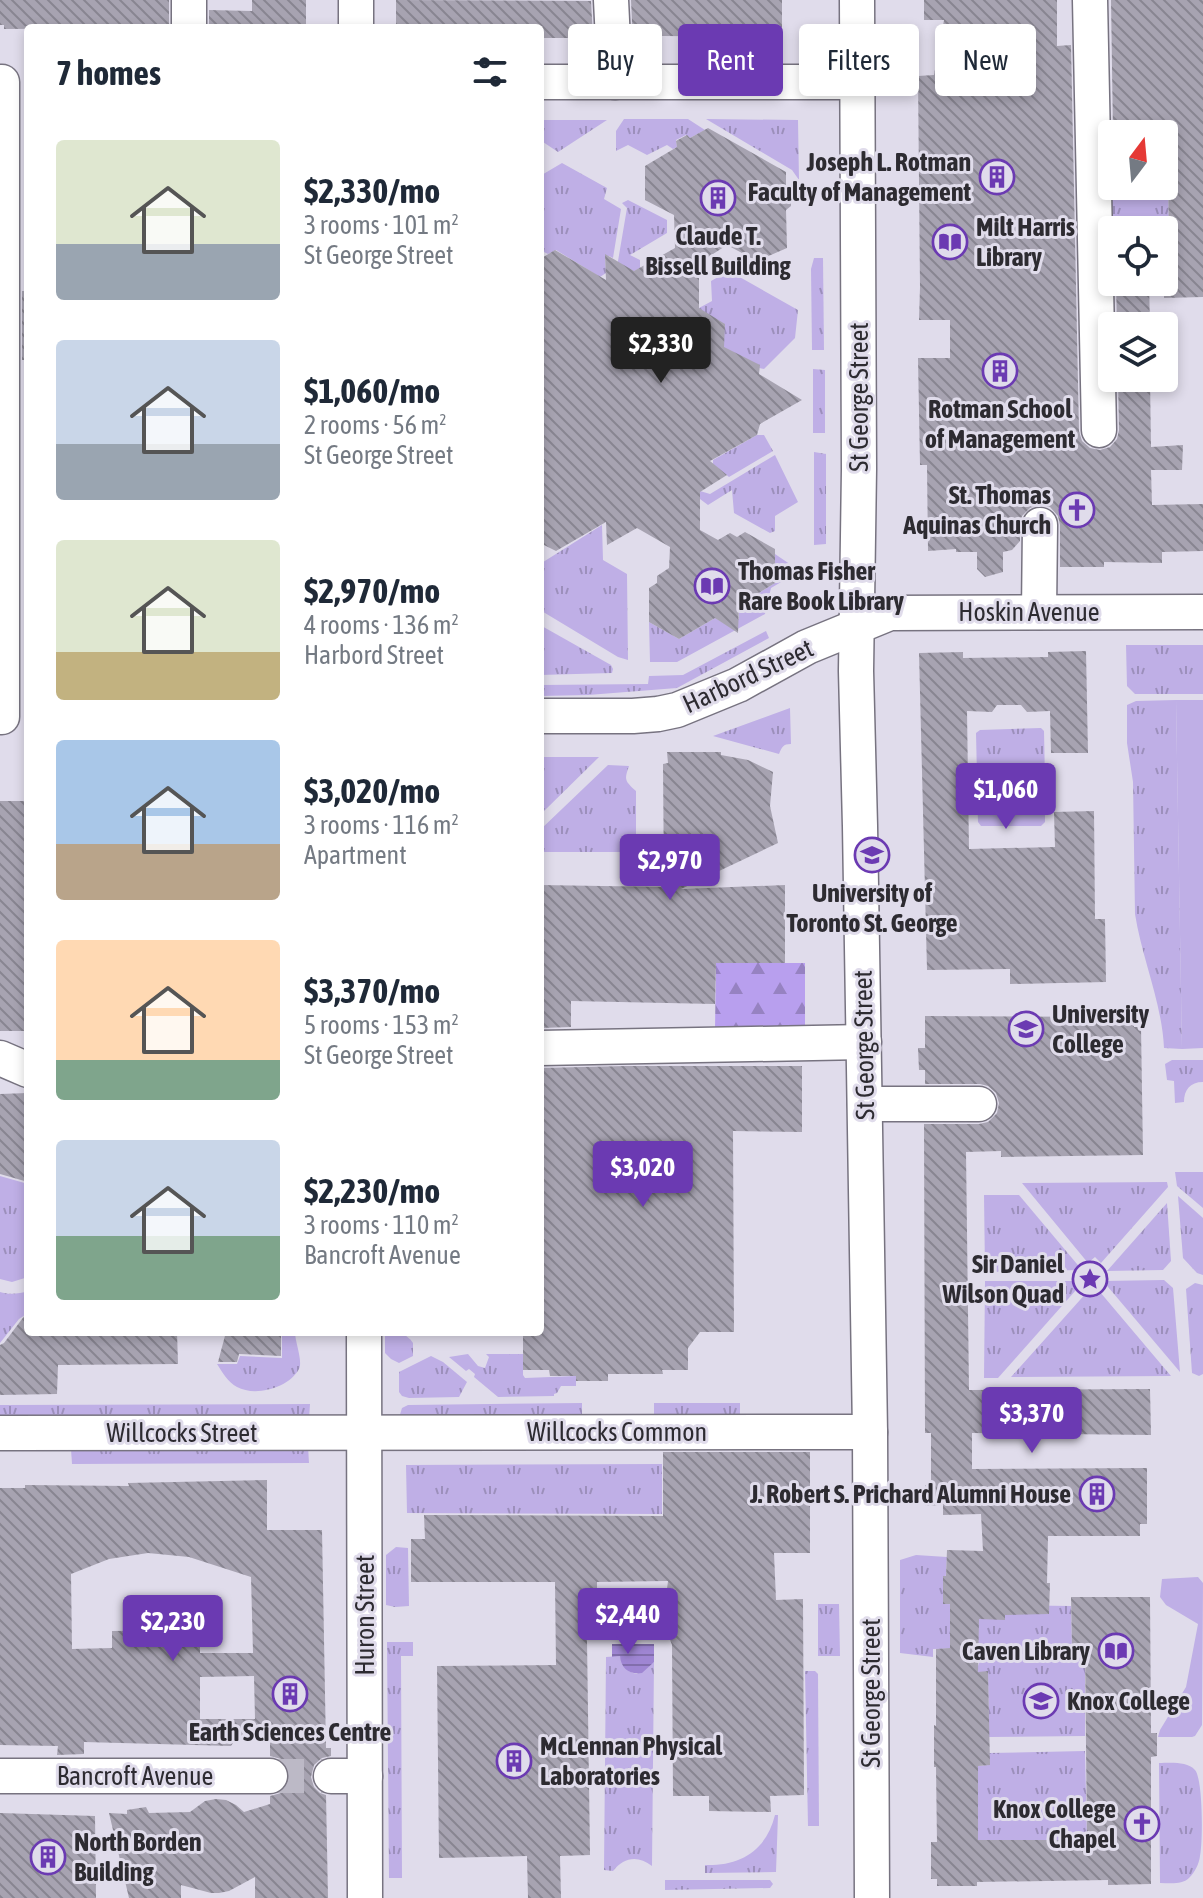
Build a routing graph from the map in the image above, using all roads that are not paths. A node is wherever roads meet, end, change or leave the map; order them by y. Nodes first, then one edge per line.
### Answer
1 (189, 0) edge
2 (356, 0) edge
3 (611, 0) edge
4 (857, 0) edge
5 (1090, 0) edge
6 (189, 24) edge
7 (356, 24) edge
8 (612, 24) edge
9 (857, 24) edge
10 (10, 82) edge
11 (544, 82) edge
12 (568, 82) edge
13 (662, 82) edge
14 (799, 82) edge
15 (858, 96) edge
16 (15, 238) edge
17 (10, 398) edge
18 (1099, 430) dead end
19 (1040, 525) dead end
20 (15, 555) edge
21 (1039, 612) junction
22 (1203, 612) edge
23 (857, 626) junction
24 (544, 716) edge
25 (10, 717) edge
26 (864, 1042) junction
27 (544, 1048) edge
28 (0, 1058) edge
29 (24, 1068) edge
30 (865, 1104) junction
31 (979, 1104) dead end
32 (364, 1336) edge
33 (870, 1432) junction
34 (0, 1433) edge
35 (364, 1433) junction
36 (0, 1776) edge
37 (270, 1776) tunnel mouth
38 (331, 1776) tunnel mouth
39 (365, 1776) junction
40 (365, 1898) edge
41 (872, 1898) edge

1 - 6 street
2 - 7 street
3 - 8 street
4 - 9 street, St George Street
5 - 18 street
10 - 16 street
11 - 12 street
13 - 14 street
15 - 23 street, St George Street
16 - 17 street
17 - 20 street
19 - 21 street
20 - 25 street
21 - 22 street, Hoskin Avenue
21 - 23 street, Hoskin Avenue
23 - 24 street, Harbord Street
23 - 26 street, St George Street
26 - 27 street
26 - 30 street, St George Street
28 - 29 street
30 - 31 street
30 - 33 street, St George Street
32 - 35 street, Huron Street
33 - 35 street, Willcocks Common
33 - 41 street, St George Street
34 - 35 street, Willcocks Street
35 - 39 street, Huron Street
36 - 37 street, Bancroft Avenue
38 - 39 street
39 - 40 street, Huron Street

